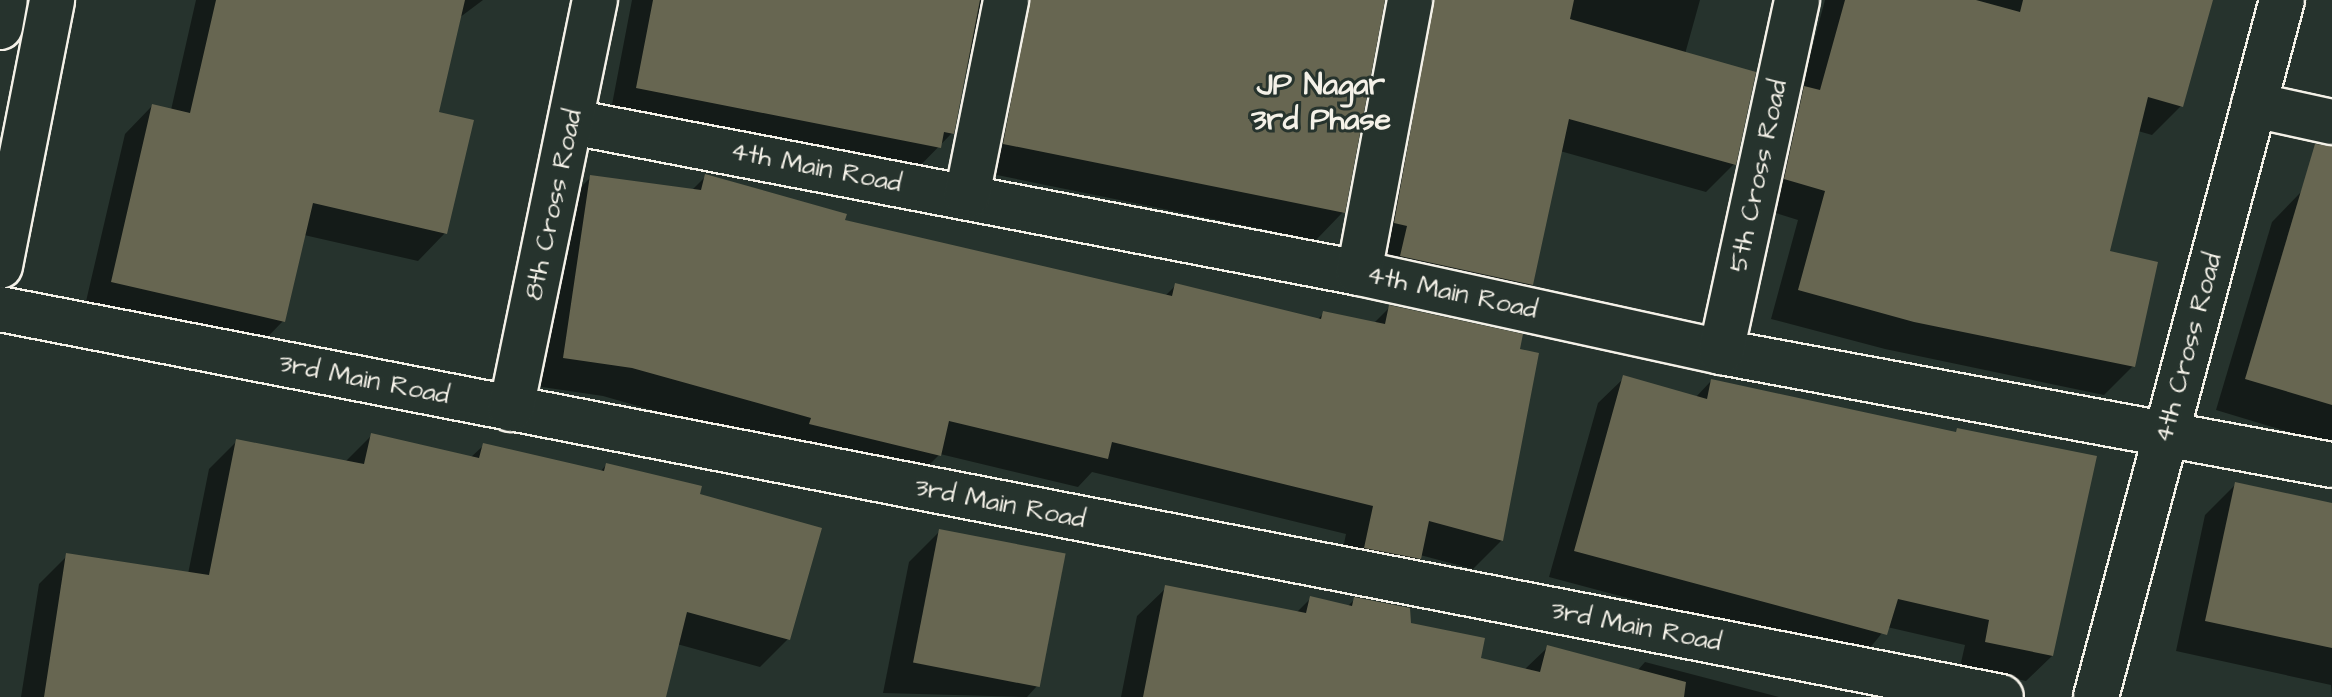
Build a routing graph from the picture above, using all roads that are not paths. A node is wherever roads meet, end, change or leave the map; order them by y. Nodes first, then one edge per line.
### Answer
1 (5, 0) edge
2 (52, 0) edge
3 (595, 0) edge
4 (1006, 0) edge
5 (1410, 0) edge
6 (1797, 0) edge
7 (2282, 0) edge
8 (0, 27) edge
9 (2254, 105) junction
10 (572, 122) junction
11 (2332, 122) edge
12 (967, 196) junction
13 (0, 266) edge
14 (1359, 273) junction
15 (0, 309) edge
16 (1721, 352) junction
17 (511, 409) junction
18 (2166, 434) junction
19 (2332, 465) edge
20 (2001, 697) edge
21 (2096, 697) edge

1 - 8 street
2 - 13 street
3 - 10 street, 8th Cross Road
4 - 12 street
5 - 14 street
6 - 16 street, 5th Cross Road
7 - 9 street, 4th Cross Road
9 - 11 street
9 - 18 street, 4th Cross Road
10 - 12 street, 4th Main Road
10 - 17 street, 8th Cross Road
12 - 14 street, 4th Main Road
14 - 16 street, 4th Main Road
15 - 17 street, 3rd Main Road
16 - 18 street, 4th Main Road
17 - 20 street, 3rd Main Road
18 - 19 street, 4th Main Road
18 - 21 street, 4th Cross Road

